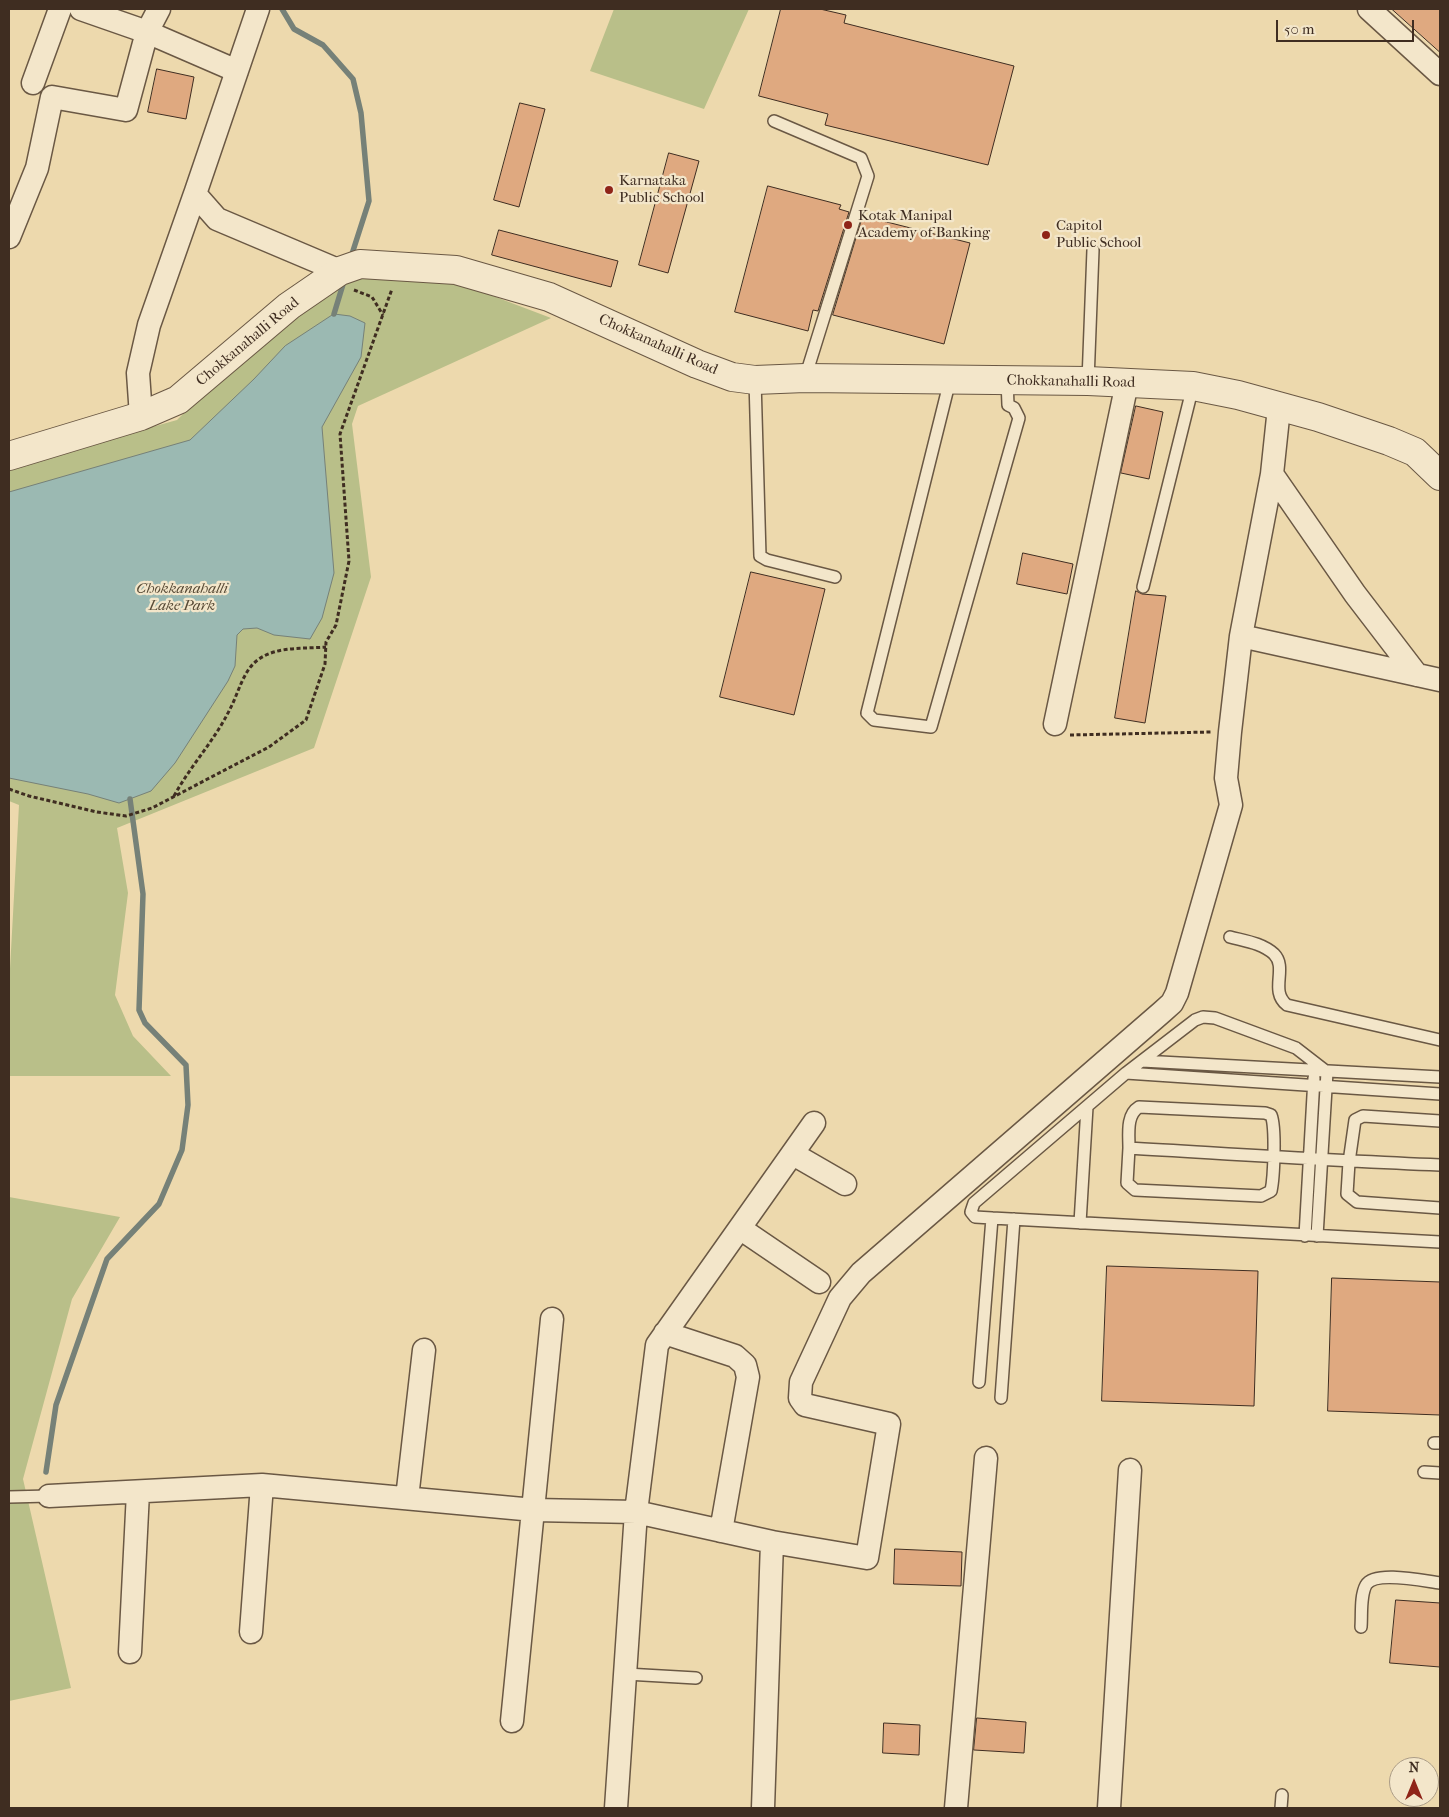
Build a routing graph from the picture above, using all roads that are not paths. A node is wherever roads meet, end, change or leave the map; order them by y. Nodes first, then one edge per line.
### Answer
1 (60, 9) edge
2 (81, 9) edge
3 (159, 9) edge
4 (258, 9) edge
5 (1369, 9) edge
6 (147, 32) junction
7 (237, 71) junction
8 (1440, 74) edge
9 (33, 83) dead end
10 (774, 121) dead end
11 (195, 194) junction
12 (9, 237) edge
13 (1093, 250) dead end
14 (350, 275) junction
15 (805, 378) junction
16 (755, 380) junction
17 (950, 380) junction
18 (1007, 380) junction
19 (1088, 381) junction
20 (1127, 383) junction
21 (1193, 386) junction
22 (1279, 408) junction
23 (141, 416) junction
24 (9, 456) edge
25 (1272, 474) junction
26 (1440, 476) edge
27 (835, 576) dead end
28 (1143, 588) dead end
29 (1241, 636) junction
30 (1417, 676) junction
31 (1440, 680) edge
32 (1061, 729) road end
33 (1230, 937) dead end
34 (1440, 1040) edge
35 (1142, 1061) junction
36 (1314, 1071) junction
37 (1327, 1072) junction
38 (1126, 1073) junction
39 (1440, 1078) edge
40 (1314, 1085) junction
41 (1326, 1086) junction
42 (1440, 1094) edge
43 (1087, 1107) junction
44 (1440, 1122) edge
45 (814, 1123) dead end
46 (1129, 1148) junction
47 (793, 1154) junction
48 (1272, 1156) junction
49 (1316, 1159) junction
50 (1349, 1162) junction
51 (1440, 1165) edge
52 (844, 1184) dead end
53 (1440, 1208) edge
54 (992, 1218) junction
55 (1014, 1219) junction
56 (1080, 1223) junction
57 (741, 1229) junction
58 (1305, 1236) junction
59 (1317, 1236) junction
60 (1440, 1242) edge
61 (818, 1282) dead end
62 (552, 1319) dead end
63 (665, 1334) junction
64 (424, 1350) dead end
65 (979, 1382) dead end
66 (1001, 1398) dead end
67 (986, 1458) dead end
68 (1130, 1470) dead end
69 (1424, 1472) dead end
70 (1440, 1474) edge
71 (262, 1485) junction
72 (138, 1492) junction
73 (49, 1496) joint
74 (9, 1498) edge
75 (407, 1498) junction
76 (534, 1510) junction
77 (636, 1512) junction
78 (721, 1531) junction
79 (772, 1542) junction
80 (1440, 1583) edge
81 (1361, 1627) dead end
82 (252, 1632) dead end
83 (130, 1652) dead end
84 (626, 1674) junction
85 (696, 1678) dead end
86 (512, 1721) dead end
87 (1282, 1795) dead end
88 (616, 1808) edge
89 (763, 1808) edge
90 (956, 1808) edge
91 (1109, 1808) edge
92 (1282, 1808) edge

1 - 9 street
2 - 6 street
3 - 6 street
4 - 7 street
5 - 8 street
6 - 7 street
6 - 12 street
7 - 11 street
10 - 15 lane
11 - 14 street
11 - 23 street
13 - 19 lane
14 - 16 street, Chokkanahalli Road
14 - 23 street, Chokkanahalli Road
15 - 16 street, Chokkanahalli Road
15 - 17 street, Chokkanahalli Road
16 - 27 lane
17 - 18 street, Chokkanahalli Road
17 - 18 lane
18 - 19 street, Chokkanahalli Road
19 - 20 street, Chokkanahalli Road
20 - 21 street, Chokkanahalli Road
20 - 32 street
21 - 22 street, Chokkanahalli Road
21 - 28 lane
22 - 25 street
22 - 26 street, Chokkanahalli Road
23 - 24 street, Chokkanahalli Road
25 - 29 street
25 - 30 street
29 - 30 street
29 - 79 street
30 - 31 street
33 - 34 lane
35 - 36 lane
35 - 37 lane
35 - 38 lane
36 - 37 lane
36 - 40 lane
37 - 39 lane
37 - 41 lane
38 - 40 lane
38 - 43 lane
40 - 41 lane
40 - 49 lane
41 - 42 lane
41 - 49 lane
43 - 54 lane
43 - 56 lane
44 - 50 lane
45 - 47 street
46 - 48 lane
46 - 48 lane
46 - 48 lane
47 - 52 street
47 - 57 street
48 - 49 lane
49 - 50 lane
49 - 58 lane
49 - 59 lane
50 - 51 lane
50 - 53 lane
54 - 55 lane
54 - 65 lane
55 - 56 lane
55 - 66 lane
56 - 58 lane
57 - 61 street
57 - 63 street
58 - 59 lane
59 - 60 lane
62 - 76 street
63 - 77 street
63 - 78 street
64 - 75 street
67 - 90 street
68 - 91 street
69 - 70 lane
71 - 72 street
71 - 75 street
71 - 82 street
72 - 73 street
72 - 83 street
73 - 74 lane
75 - 76 street
76 - 77 street
76 - 86 street
77 - 78 street
77 - 84 street
78 - 79 street
79 - 89 street
80 - 81 lane
84 - 85 lane
84 - 88 street
87 - 92 lane

